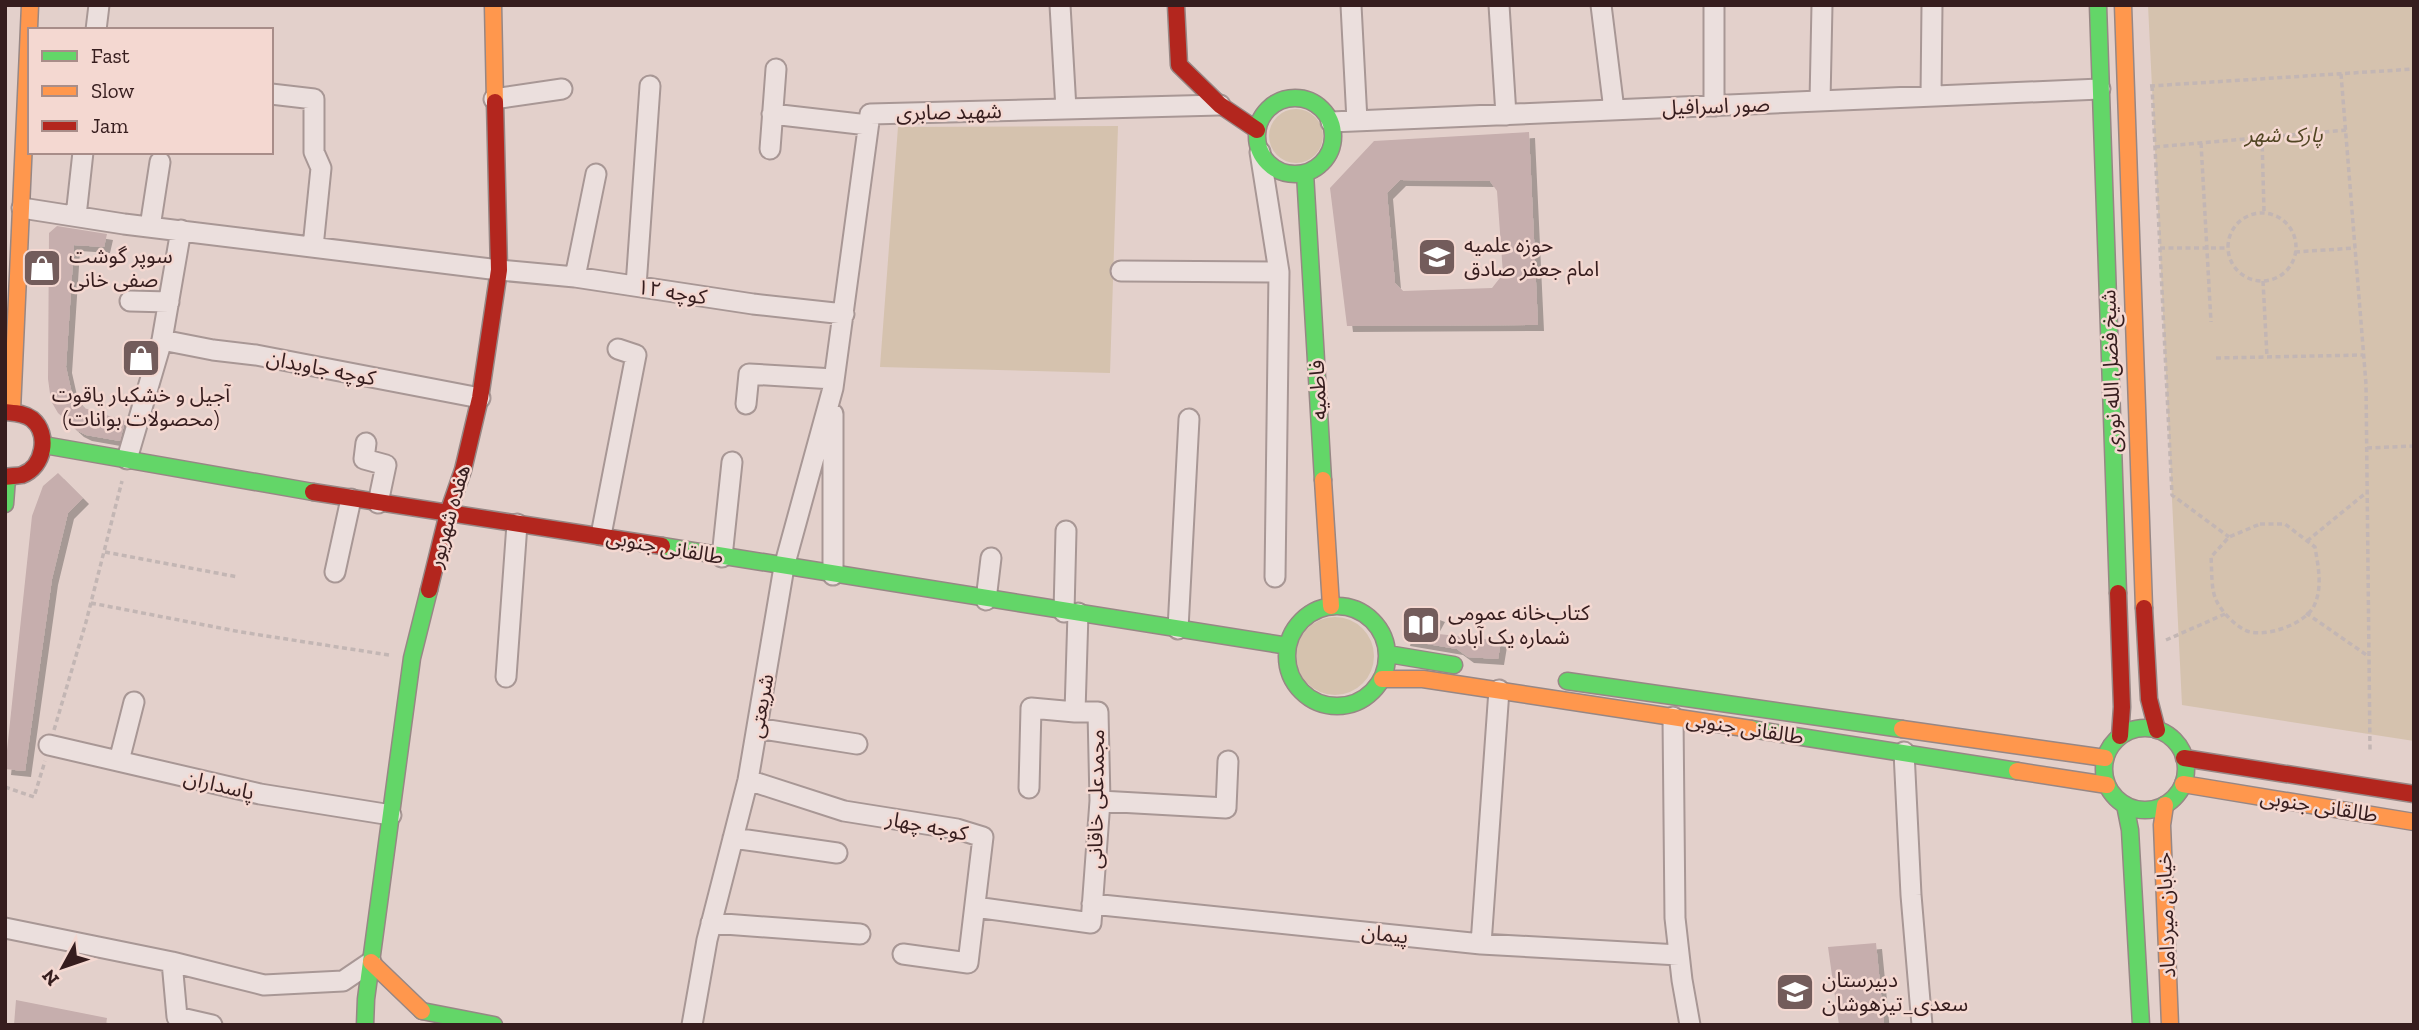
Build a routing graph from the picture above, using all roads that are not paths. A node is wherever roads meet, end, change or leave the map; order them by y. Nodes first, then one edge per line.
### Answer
1 (30, 5) edge
2 (99, 5) edge
3 (492, 5) edge
4 (1060, 5) edge
5 (1176, 5) edge
6 (1350, 5) edge
7 (1499, 5) edge
8 (1601, 5) edge
9 (1714, 5) edge
10 (1822, 5) edge
11 (1932, 5) edge
12 (2098, 5) edge
13 (2123, 5) edge
14 (29, 28) edge
15 (96, 28) edge
16 (28, 62) edge
17 (776, 69) dead end
18 (650, 86) dead end
19 (2126, 88) junction
20 (562, 89) dead end
21 (2100, 89) junction
22 (273, 94) edge
23 (1931, 96) junction
24 (495, 99) junction
25 (1820, 101) junction
26 (1220, 105) junction
27 (1714, 106) junction
28 (1066, 109) junction
29 (1614, 110) junction
30 (772, 114) junction
31 (1506, 115) junction
32 (1357, 121) junction
33 (1331, 122) junction
34 (868, 125) junction
35 (1257, 130) junction
36 (770, 149) dead end
37 (1260, 152) junction
38 (82, 154) edge
39 (160, 162) dead end
40 (1305, 173) junction
41 (596, 174) dead end
42 (22, 208) junction
43 (76, 216) junction
44 (150, 226) junction
45 (181, 230) junction
46 (313, 247) junction
47 (499, 270) junction
48 (1121, 271) dead end
49 (1279, 272) junction
50 (575, 277) junction
51 (636, 286) junction
52 (130, 300) dead end
53 (169, 302) junction
54 (844, 314) junction
55 (162, 340) junction
56 (618, 349) dead end
57 (834, 384) junction
58 (480, 398) junction
59 (746, 404) dead end
60 (8, 412) edge
61 (1189, 419) dead end
62 (366, 443) dead end
63 (44, 445) junction
64 (127, 459) junction
65 (732, 462) dead end
66 (6, 478) edge
67 (351, 499) junction
68 (378, 503) junction
69 (5, 504) edge
70 (448, 513) junction
71 (517, 524) junction
72 (1066, 531) dead end
73 (601, 535) junction
74 (722, 557) junction
75 (990, 558) dead end
76 (784, 567) junction
77 (335, 572) dead end
78 (833, 575) junction
79 (1275, 577) dead end
80 (986, 600) junction
81 (1331, 606) junction
82 (1071, 612) junction
83 (1178, 629) junction
84 (1288, 646) junction
85 (1388, 654) junction
86 (1466, 667) dead end
87 (506, 677) dead end
88 (1382, 679) junction
89 (1548, 679) dead end
90 (1499, 690) junction
91 (134, 702) dead end
92 (1075, 712) junction
93 (1673, 718) junction
94 (757, 727) junction
95 (2157, 730) junction
96 (2120, 736) junction
97 (857, 744) dead end
98 (49, 745) road end
99 (1904, 752) junction
100 (2105, 758) junction
101 (2184, 758) junction
102 (118, 761) junction
103 (1228, 761) dead end
104 (2285, 772) junction
105 (748, 780) junction
106 (2183, 784) junction
107 (2107, 785) junction
108 (1029, 788) dead end
109 (2414, 794) edge
110 (2280, 800) junction
111 (1100, 801) junction
112 (2165, 804) junction
113 (2125, 805) junction
114 (391, 815) junction
115 (2414, 822) edge
116 (733, 838) junction
117 (836, 853) dead end
118 (975, 907) junction
119 (1092, 914) junction
120 (711, 923) junction
121 (2136, 923) junction
122 (2166, 923) junction
123 (5, 928) edge
124 (860, 934) dead end
125 (1481, 944) junction
126 (903, 954) dead end
127 (1679, 955) junction
128 (173, 962) junction
129 (371, 962) junction
130 (212, 1025) edge
131 (365, 1025) edge
132 (494, 1025) edge
133 (692, 1025) edge
134 (1690, 1025) edge
135 (1922, 1025) edge
136 (2141, 1025) edge
137 (2171, 1025) edge

1 - 14 main road
2 - 15 street
3 - 24 main road, هفده شهریور
4 - 28 street
5 - 26 main road
6 - 32 street
7 - 31 street
8 - 29 street
9 - 27 street
10 - 25 street
11 - 23 street
12 - 21 main road, شیخ فضل الله نوری
13 - 19 main road, شیخ فضل الله نوری
16 - 42 main road
17 - 30 street
18 - 51 street
19 - 21 main road
19 - 95 main road, شیخ فضل الله نوری
20 - 24 street
21 - 23 street, صور اسرافیل
21 - 96 main road, شیخ فضل الله نوری
22 - 46 street
23 - 25 street, صور اسرافیل
24 - 47 main road, هفده شهریور
25 - 27 street, صور اسرافیل
26 - 28 street, شهید صابری
26 - 35 main road
27 - 29 street, صور اسرافیل
28 - 34 street, شهید صابری
29 - 31 street, صور اسرافیل
30 - 34 street
30 - 36 street
31 - 32 street, صور اسرافیل
32 - 33 street, صور اسرافیل
33 - 35 main road
33 - 40 main road
34 - 54 street, شهید صابری
35 - 37 main road
37 - 40 main road
37 - 49 street, فاطمیه
38 - 43 street
39 - 44 street
40 - 81 main road, فاطمیه
41 - 50 street
42 - 43 street, کوچه ۱۲
42 - 60 main road
43 - 44 street, کوچه ۱۲
44 - 45 street, کوچه ۱۲
45 - 46 street, کوچه ۱۲
45 - 53 street
46 - 47 street, کوچه ۱۲
47 - 50 street, کوچه ۱۲
47 - 58 main road, هفده شهریور
48 - 49 street
49 - 79 street, فاطمیه
50 - 51 street, کوچه ۱۲
51 - 54 street, کوچه ۱۲
52 - 53 street
53 - 55 street
54 - 57 street, شهید صابری
55 - 58 street, کوچه جاویدان
55 - 64 street
56 - 73 street
57 - 59 street
57 - 76 street, شریعتی
57 - 78 street
58 - 70 main road, هفده شهریور
60 - 63 main road
61 - 83 street
62 - 68 street
63 - 64 main road, طالقانی جنوبی
63 - 66 main road
64 - 67 main road, طالقانی جنوبی
65 - 74 street
66 - 69 main road
67 - 68 main road, طالقانی جنوبی
67 - 77 street
68 - 70 main road, طالقانی جنوبی
70 - 71 main road, طالقانی جنوبی
70 - 114 main road, هفده شهریور
71 - 73 main road, طالقانی جنوبی
71 - 87 street
72 - 82 street, مجمدعلی خاقانی
73 - 74 main road, طالقانی جنوبی
74 - 76 main road, طالقانی جنوبی
75 - 80 street
76 - 78 main road, طالقانی جنوبی
76 - 94 street, شریعتی
78 - 80 main road, طالقانی جنوبی
80 - 82 main road, طالقانی جنوبی
81 - 84 main road
81 - 85 main road
82 - 83 main road, طالقانی جنوبی
82 - 92 street, مجمدعلی خاقانی
83 - 84 main road, طالقانی جنوبی
84 - 88 main road
85 - 86 main road
85 - 88 main road
88 - 90 main road, طالقانی جنوبی
89 - 100 main road, طالقانی جنوبی
90 - 93 main road, طالقانی جنوبی
90 - 125 street
91 - 102 street
92 - 108 street
92 - 111 street, مجمدعلی خاقانی
93 - 99 main road, طالقانی جنوبی
93 - 127 street
94 - 97 street
94 - 105 street, شریعتی
95 - 96 main road
95 - 101 main road
96 - 100 main road
98 - 102 street, پاسداران
99 - 107 main road, طالقانی جنوبی
99 - 135 street
100 - 107 main road
101 - 104 main road, طالقانی جنوبی
101 - 106 main road
102 - 114 street, پاسداران
103 - 111 street
104 - 109 main road, طالقانی جنوبی
104 - 110 main road
105 - 116 street, شریعتی
105 - 118 street, کوجه چهار
106 - 110 main road, طالقانی جنوبی
106 - 112 main road
107 - 113 main road
110 - 115 main road, طالقانی جنوبی
111 - 119 street, مجمدعلی خاقانی
112 - 113 main road
112 - 122 main road, خیابان میرداماد
113 - 121 main road, خیابان میرداماد
114 - 129 main road, هفده شهریور
116 - 117 street
116 - 120 street, شریعتی
118 - 119 street, پیمان
118 - 126 street, کوجه چهار
119 - 125 street, پیمان
120 - 124 street
120 - 133 street, شریعتی
121 - 122 main road
121 - 136 main road, خیابان میرداماد
122 - 137 main road, خیابان میرداماد
123 - 128 street
125 - 127 street, پیمان
127 - 134 street
128 - 129 street
128 - 130 street
129 - 131 main road, هفده شهریور
129 - 132 main road

